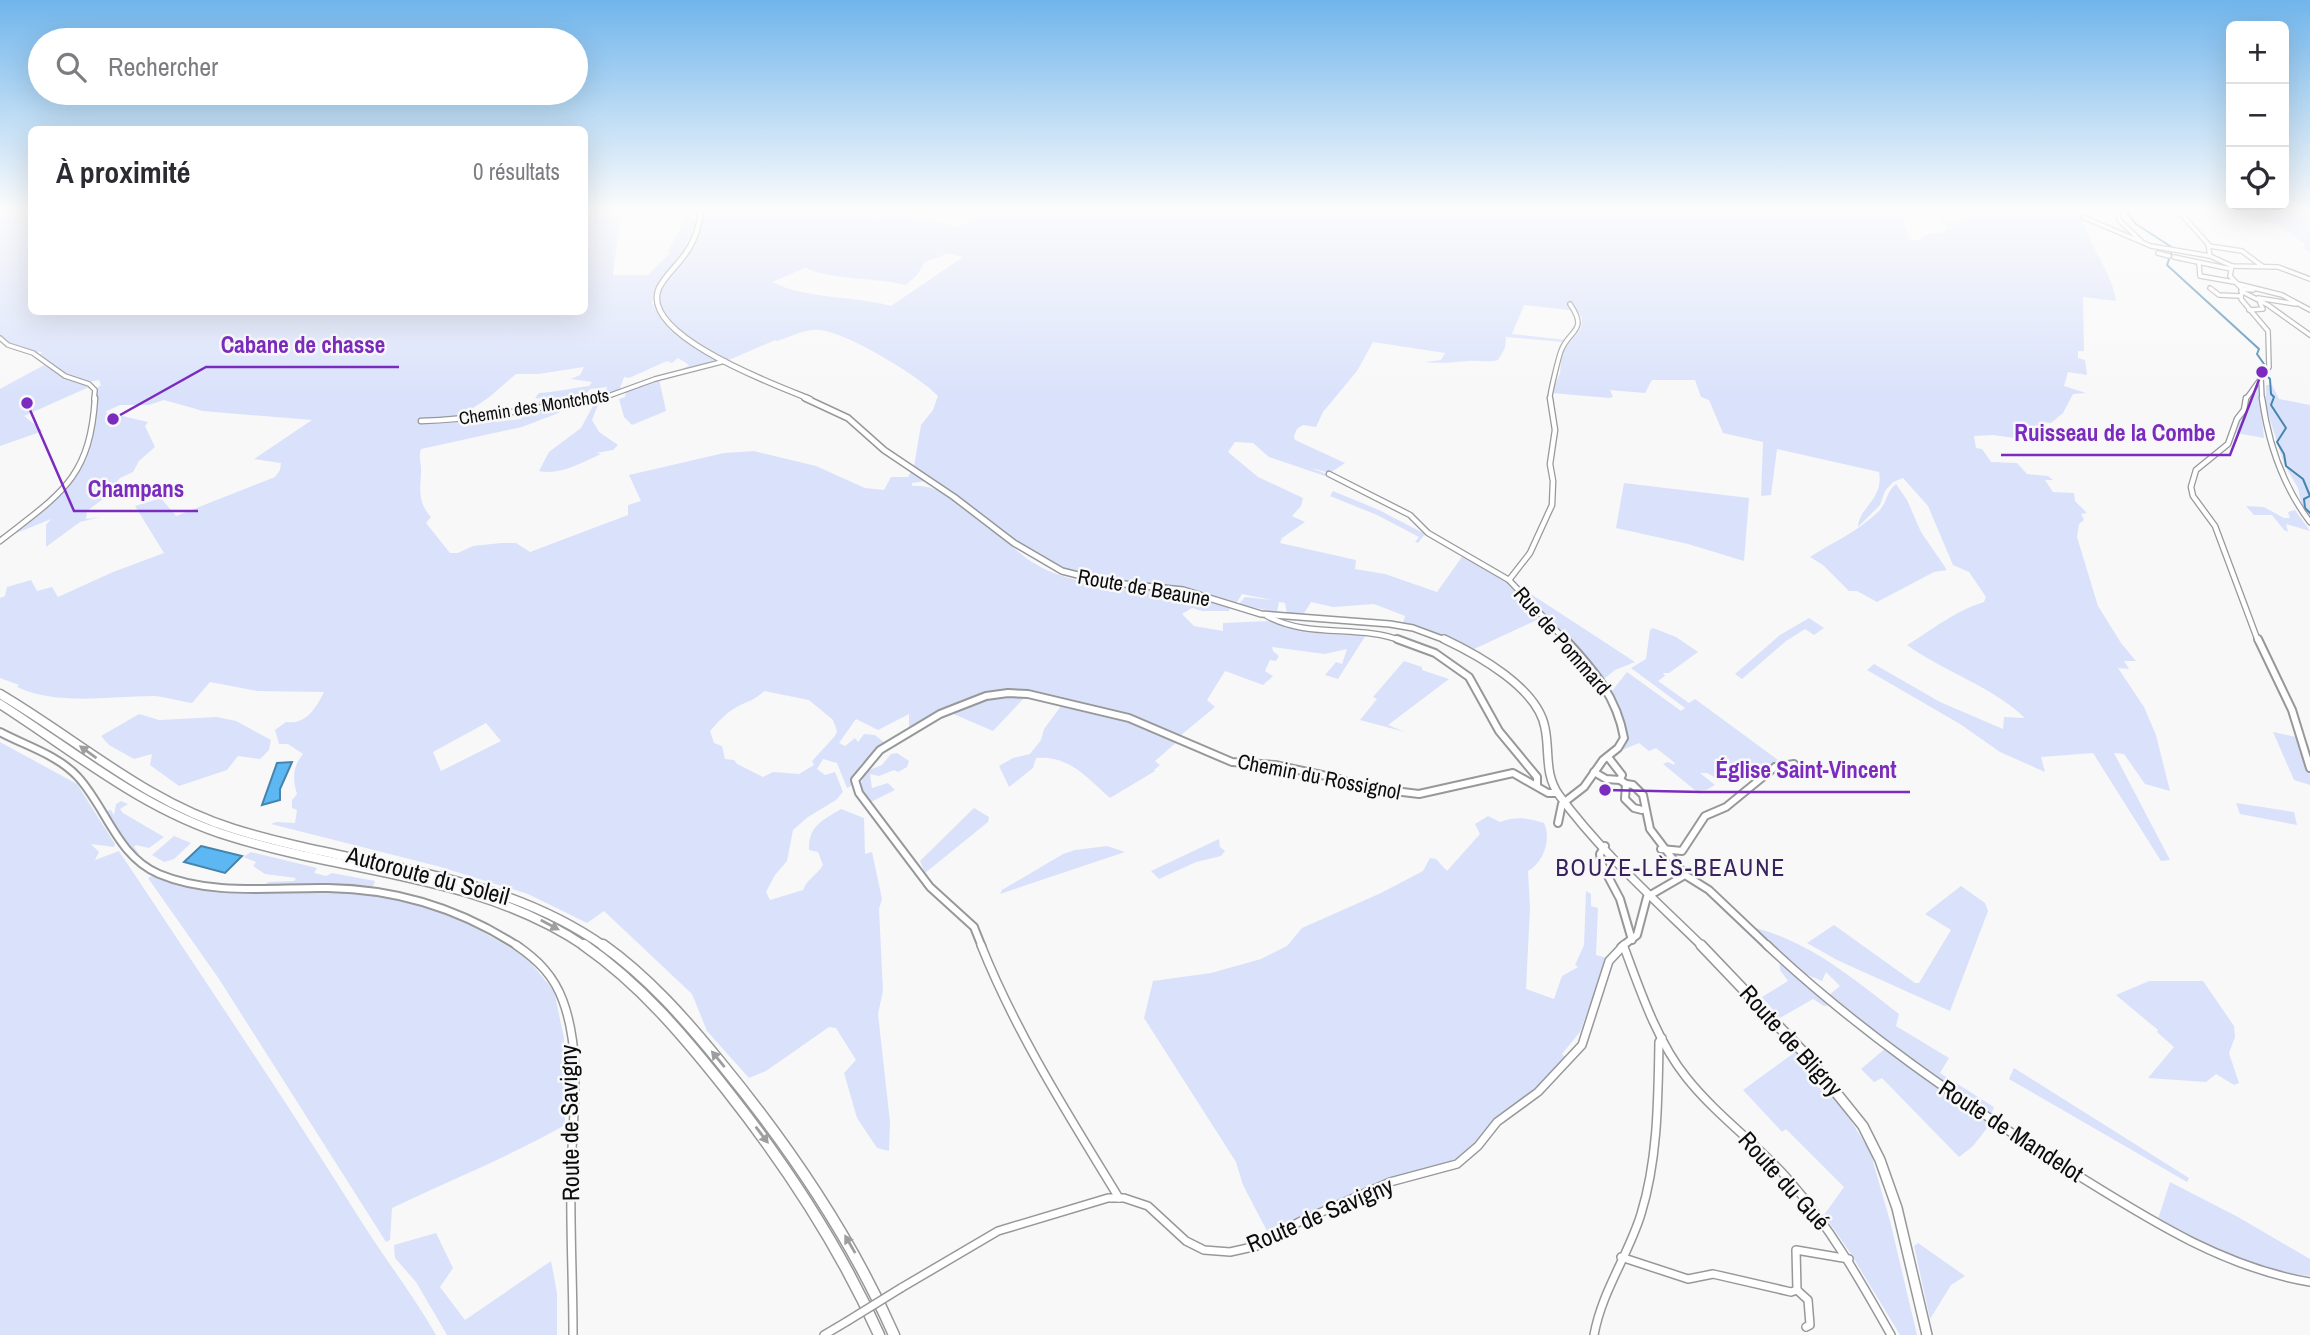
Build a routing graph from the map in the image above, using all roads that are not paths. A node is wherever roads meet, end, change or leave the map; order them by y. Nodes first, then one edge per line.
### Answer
1 (671, 270) edge
2 (2200, 270) edge
3 (2231, 270) edge
4 (2286, 270) edge
5 (2310, 278) edge
6 (2210, 288) dead end
7 (2239, 288) junction
8 (2253, 290) dead end
9 (2258, 300) junction
10 (1570, 304) dead end
11 (2297, 304) junction
12 (2249, 310) junction
13 (2310, 310) edge
14 (2310, 335) edge
15 (0, 338) edge
16 (0, 344) edge
17 (8, 345) junction
18 (727, 361) junction
19 (2263, 375) junction
20 (91, 385) joint
21 (421, 421) dead end
22 (1329, 474) dead end
23 (2310, 523) edge
24 (0, 541) edge
25 (1509, 580) junction
26 (1267, 616) junction
27 (0, 694) edge
28 (0, 704) edge
29 (0, 732) edge
30 (1608, 757) junction
31 (1794, 764) dead end
32 (2310, 768) edge
33 (1594, 772) junction
34 (1623, 782) junction
35 (1537, 785) junction
36 (1557, 793) junction
37 (1564, 802) junction
38 (1642, 810) junction
39 (1558, 823) dead end
40 (1605, 846) junction
41 (1661, 849) junction
42 (1685, 875) junction
43 (1649, 895) junction
44 (1632, 940) junction
45 (1624, 947) junction
46 (1662, 1038) junction
47 (1119, 1198) junction
48 (1621, 1257) junction
49 (1849, 1259) junction
50 (2310, 1282) edge
51 (901, 1288) joint
52 (1797, 1290) junction
53 (846, 1322) joint
54 (1806, 1327) dead end
55 (573, 1335) edge
56 (824, 1335) edge
57 (879, 1335) edge
58 (894, 1335) edge
59 (1594, 1335) edge
60 (1891, 1335) edge
61 (1927, 1335) edge

1 - 18 main road, Route de Beaune
2 - 7 street
3 - 7 street
4 - 5 street
6 - 7 street
7 - 8 street
7 - 9 street
7 - 11 street
7 - 12 street
9 - 11 street
9 - 12 street
9 - 14 street
10 - 25 street
11 - 13 street
12 - 19 street
15 - 17 street
16 - 17 street
17 - 20 street
18 - 21 street, Chemin des Montchots
18 - 26 main road, Route de Beaune
19 - 23 street
19 - 32 street
20 - 24 street
22 - 25 street
25 - 30 street, Rue de Pommard
26 - 35 street
26 - 36 main road, Route de Beaune
58 -> 27 highway, Autoroute du Soleil
28 -> 57 highway, Autoroute du Soleil
29 - 55 street, Route de Savigny
30 - 33 street, Rue de Pommard
30 - 34 street
31 - 41 street
33 - 34 street
33 - 37 street, Rue de Pommard
34 - 38 street
34 - 38 street
35 - 36 street, Chemin du Rossignol
35 - 47 street, Chemin du Rossignol
36 - 37 main road, Route de Beaune
37 - 39 street
37 - 40 main road, Route de Bligny
38 - 41 street, Route de Mandelot
40 - 43 main road, Route de Bligny
40 - 44 street
41 - 42 street, Route de Mandelot
42 - 43 street
42 - 50 street, Route de Mandelot
43 - 44 street
43 - 61 main road, Route de Bligny
44 - 45 street
45 - 46 street, Route du Gué
45 - 47 street, Route de Savigny
46 - 48 street
46 - 49 street, Route du Gué
47 - 51 street, Route de Savigny
48 - 52 street
48 - 59 street
49 - 52 street
49 - 60 street, Route du Gué
51 - 53 street, Route de Savigny, bridge
52 - 54 street
53 - 56 street, Route de Savigny

